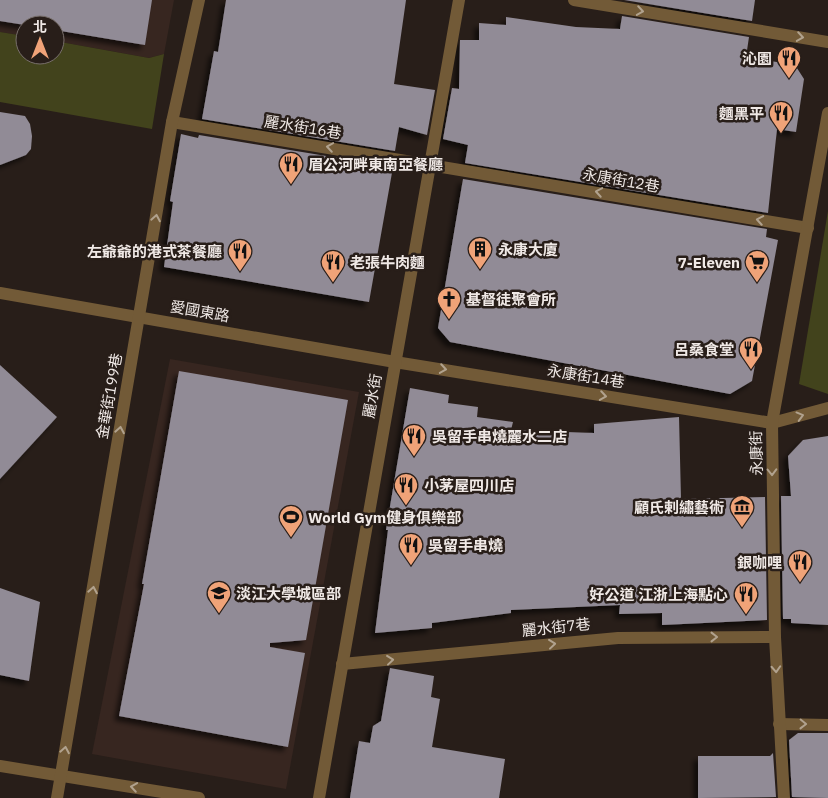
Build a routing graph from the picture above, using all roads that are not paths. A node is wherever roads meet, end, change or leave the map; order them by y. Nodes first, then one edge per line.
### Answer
1 (199, 0) edge
2 (459, 0) edge
3 (574, 0) edge
4 (828, 42) edge
5 (828, 113) edge
6 (172, 122) junction
7 (430, 163) junction
8 (808, 228) junction
9 (0, 293) edge
10 (139, 316) junction
11 (395, 362) junction
12 (828, 408) edge
13 (772, 423) junction
14 (775, 637) junction
15 (342, 664) junction
16 (779, 724) junction
17 (828, 725) edge
18 (0, 766) edge
19 (61, 775) junction
20 (57, 798) edge
21 (200, 798) edge
22 (319, 798) edge
23 (784, 798) edge

1 - 6 street, 金華街199巷
2 - 7 street, 麗水街
3 -> 4 street
5 - 8 street, 永康街
7 -> 6 street, 麗水街16巷
10 -> 6 street, 金華街199巷
8 -> 7 street, 永康街12巷
7 - 11 street, 麗水街
8 - 13 street, 永康街
9 - 10 street, 愛國東路
10 - 11 street, 愛國東路
19 -> 10 street, 金華街199巷
11 -> 13 street, 永康街14巷
11 - 15 street, 麗水街
13 -> 12 street
13 -> 14 street, 永康街
15 -> 14 street, 麗水街7巷
14 -> 16 street, 永康街
15 - 22 street, 麗水街
16 -> 17 street
16 - 23 street, 永康街
18 - 19 street
19 - 20 street, 金華街199巷
21 -> 19 street

